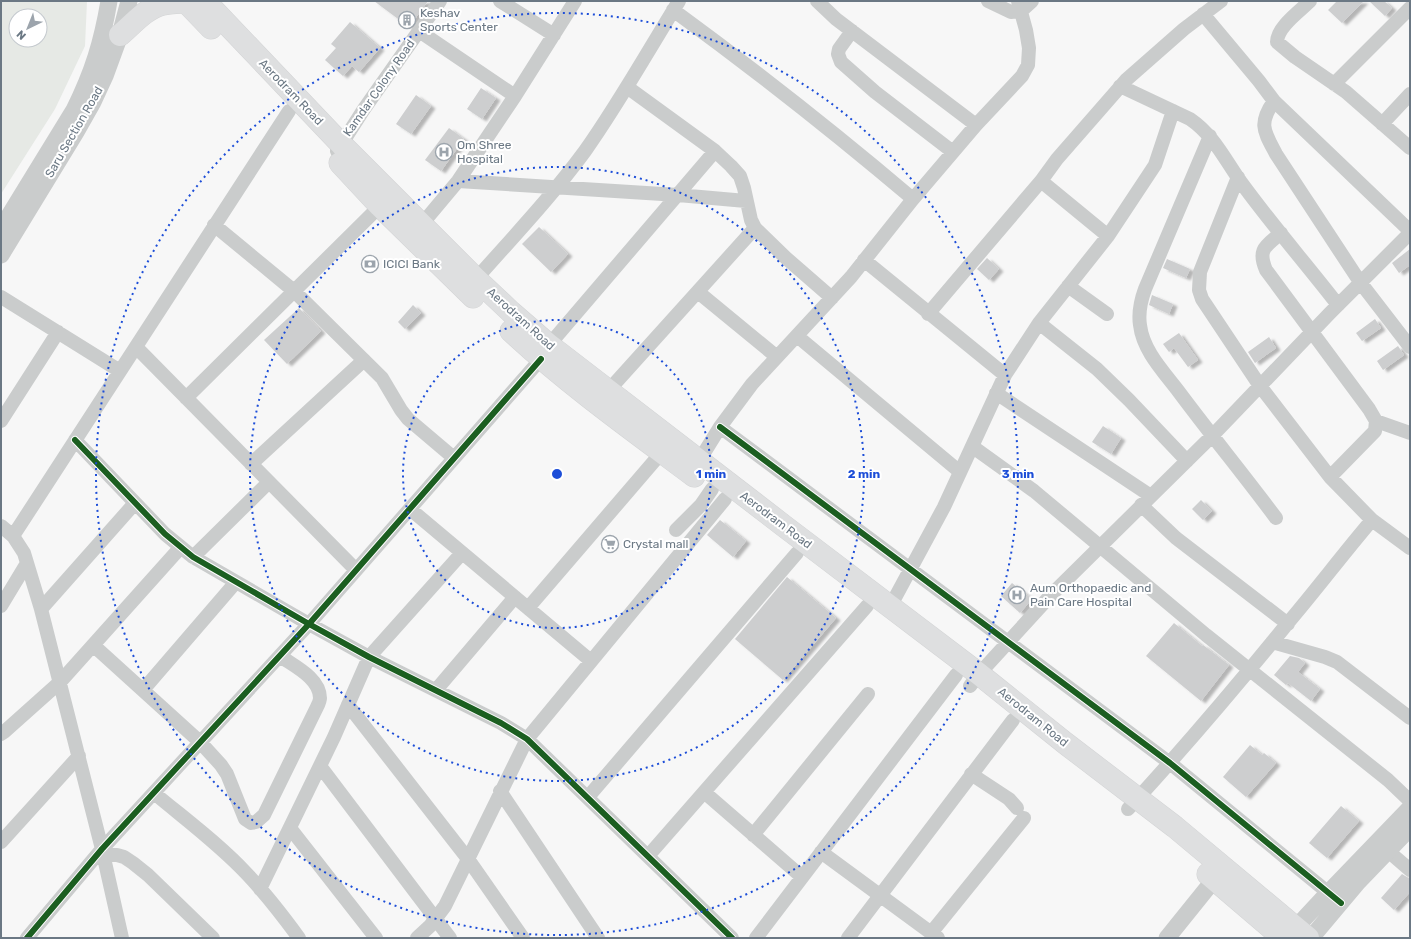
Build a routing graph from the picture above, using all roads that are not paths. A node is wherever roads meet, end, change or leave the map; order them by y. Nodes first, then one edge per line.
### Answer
1 (109, 1) edge
2 (129, 1) edge
3 (192, 1) edge
4 (440, 1) edge
5 (500, 1) edge
6 (575, 1) edge
7 (817, 1) edge
8 (988, 1) edge
9 (1032, 1) edge
10 (1221, 1) edge
11 (1310, 1) edge
12 (1402, 1) edge
13 (676, 5) edge
14 (1020, 6) edge
15 (1410, 8) edge
16 (1203, 14) junction
17 (419, 31) junction
18 (852, 31) junction
19 (120, 35) junction
20 (554, 35) junction
21 (1334, 84) junction
22 (1120, 86) junction
23 (627, 87) junction
24 (1410, 94) edge
25 (516, 96) junction
26 (1274, 101) junction
27 (289, 111) junction
28 (1173, 111) junction
29 (1382, 124) junction
30 (976, 125) junction
31 (1210, 136) junction
32 (1410, 148) edge
33 (337, 150) junction
34 (715, 152) junction
35 (953, 152) junction
36 (1238, 177) junction
37 (1041, 180) junction
38 (458, 181) junction
39 (556, 188) junction
40 (678, 195) junction
41 (913, 199) junction
42 (746, 201) junction
43 (380, 206) junction
44 (422, 224) junction
45 (214, 225) junction
46 (755, 228) junction
47 (1, 229) edge
48 (1410, 232) edge
49 (1281, 233) junction
50 (1108, 236) junction
51 (1, 255) edge
52 (864, 260) junction
53 (476, 279) junction
54 (1360, 282) junction
55 (1068, 286) junction
56 (294, 291) junction
57 (698, 292) junction
58 (1, 297) edge
59 (832, 298) junction
60 (1338, 305) junction
61 (928, 314) junction
62 (1107, 314) dead end
63 (1038, 323) junction
64 (58, 332) junction
65 (1313, 332) junction
66 (797, 336) junction
67 (136, 347) junction
68 (1410, 347) edge
69 (545, 352) junction
70 (777, 357) junction
71 (364, 360) junction
72 (120, 371) junction
73 (1005, 375) junction
74 (1260, 386) junction
75 (608, 391) junction
76 (996, 393) junction
77 (186, 398) junction
78 (1, 421) edge
79 (1376, 421) junction
80 (720, 427) junction
81 (1410, 433) edge
82 (1212, 436) junction
83 (75, 440) junction
84 (973, 447) junction
85 (662, 452) junction
86 (454, 458) junction
87 (698, 461) junction
88 (1187, 461) junction
89 (251, 464) junction
90 (960, 472) junction
91 (1330, 476) junction
92 (269, 482) junction
93 (719, 494) junction
94 (1146, 500) junction
95 (135, 503) junction
96 (410, 509) junction
97 (1276, 518) dead end
98 (1372, 520) junction
99 (1, 526) edge
100 (676, 530) dead end
101 (13, 536) junction
102 (1409, 544) edge
103 (1100, 547) junction
104 (180, 548) junction
105 (462, 553) junction
106 (797, 553) junction
107 (193, 558) junction
108 (27, 563) junction
109 (911, 569) junction
110 (356, 570) junction
111 (236, 582) junction
112 (515, 597) junction
113 (1, 606) edge
114 (867, 606) junction
115 (890, 606) junction
116 (528, 608) junction
117 (41, 609) junction
118 (309, 624) junction
119 (1288, 624) junction
120 (1008, 642) junction
121 (1272, 642) junction
122 (93, 645) junction
123 (280, 656) junction
124 (369, 657) junction
125 (591, 661) junction
126 (1249, 670) junction
127 (969, 678) junction
128 (60, 682) junction
129 (144, 690) junction
130 (436, 690) junction
131 (868, 694) dead end
132 (348, 705) junction
133 (1410, 718) edge
134 (1013, 720) junction
135 (1, 734) edge
136 (527, 739) junction
137 (200, 742) junction
138 (78, 756) junction
139 (1170, 763) junction
140 (320, 766) junction
141 (971, 774) junction
142 (500, 791) junction
143 (704, 792) junction
144 (154, 793) junction
145 (588, 798) junction
146 (1410, 801) edge
147 (1133, 803) junction
148 (1410, 808) edge
149 (290, 828) junction
150 (1410, 828) edge
151 (753, 835) junction
152 (1, 842) edge
153 (1388, 851) junction
154 (102, 852) junction
155 (821, 852) junction
156 (648, 856) junction
157 (468, 860) junction
158 (1410, 870) edge
159 (1219, 873) junction
160 (802, 877) junction
161 (260, 889) junction
162 (880, 896) junction
163 (1334, 898) junction
164 (436, 918) junction
165 (935, 935) edge
166 (1297, 936) edge
167 (27, 938) edge
168 (122, 938) edge
169 (213, 938) edge
170 (299, 938) edge
171 (376, 938) edge
172 (417, 938) edge
173 (450, 938) edge
174 (523, 938) edge
175 (598, 938) edge
176 (732, 938) edge
177 (756, 938) edge
178 (848, 938) edge
179 (1167, 938) edge

1 - 47 street, Saru Section Road
2 - 19 street, Saru Section Road
3 - 19 main road
3 - 27 main road, Aerodram Road
3 - 33 main road, Aerodram Road
4 - 17 street, Kamdar Colony Road
5 - 20 street
6 - 20 street
7 - 18 street
8 - 14 street
9 - 14 street
10 - 16 street
11 - 21 street
12 - 15 street
13 - 23 street
13 - 41 street
14 - 30 street
15 - 21 street
16 - 22 street
16 - 26 street
17 - 25 street
17 - 33 street, Kamdar Colony Road
18 - 30 street
18 - 35 street
19 - 51 street, Saru Section Road
20 - 25 street
21 - 29 street
22 - 28 street
22 - 37 street
23 - 34 street
23 - 39 street
24 - 29 street
25 - 38 street
26 - 48 street
26 - 54 street
27 - 33 main road, Aerodram Road
27 - 45 street
28 - 31 street
28 - 50 street
29 - 32 street
30 - 35 street
31 - 36 street
31 - 82 street
33 - 43 main road, Aerodram Road
33 - 44 main road, Aerodram Road
34 - 40 street
34 - 42 street
35 - 41 street
36 - 49 street
36 - 74 street
37 - 50 street
37 - 61 street
38 - 39 street
38 - 44 street
39 - 40 street
39 - 53 street
40 - 42 street
40 - 69 street
41 - 52 street
42 - 46 street
43 - 56 street
43 - 69 main road, Aerodram Road
44 - 53 main road, Aerodram Road
45 - 56 street
45 - 67 street
46 - 57 street
46 - 59 street
48 - 54 street
49 - 60 street
49 - 65 street
50 - 55 street
52 - 59 street
52 - 61 street
53 - 69 main road, Aerodram Road
54 - 60 street
54 - 68 street
55 - 62 street
55 - 63 street
56 - 71 street
56 - 77 street
57 - 70 street
57 - 75 street
58 - 64 street
59 - 66 street
60 - 65 street
61 - 73 street
63 - 73 street
63 - 88 street
64 - 72 street
64 - 78 street
65 - 74 street
65 - 79 street
66 - 70 street
66 - 90 street
67 - 72 street
67 - 77 street
69 - 75 main road, Aerodram Road
69 - 85 main road, Aerodram Road
69 - 86 street
70 - 80 street
71 - 86 street
71 - 89 street
72 - 83 street
73 - 76 street
74 - 82 street
74 - 91 street
75 - 87 main road, Aerodram Road
76 - 84 street
76 - 94 street
77 - 89 street
79 - 81 street
79 - 91 street
80 - 87 street
80 - 109 street
82 - 88 street
82 - 97 street
83 - 95 street
83 - 101 street
84 - 90 street
84 - 103 street
85 - 93 main road, Aerodram Road
85 - 116 street
86 - 96 street
87 - 115 main road, Aerodram Road
88 - 94 street
89 - 92 street
90 - 109 street
91 - 98 street
92 - 107 street
92 - 110 street
93 - 100 street
93 - 106 main road, Aerodram Road
93 - 125 street
94 - 103 street
94 - 119 street
95 - 104 street
95 - 117 street
96 - 105 street
96 - 110 street
98 - 102 street
98 - 119 street
99 - 101 street
101 - 108 street
103 - 120 street
103 - 126 street
104 - 107 street
104 - 122 street
105 - 112 street
105 - 124 street
106 - 114 main road, Aerodram Road
106 - 145 street
107 - 111 street
108 - 113 street
108 - 117 street
109 - 115 street
109 - 120 street
110 - 118 street
111 - 118 street
111 - 129 street
112 - 116 street
112 - 130 street
114 - 127 main road, Aerodram Road
114 - 143 street
115 - 127 main road, Aerodram Road
116 - 125 street
117 - 128 street
118 - 123 street
118 - 124 street
119 - 121 street
120 - 127 street
120 - 139 street
121 - 126 street
121 - 133 street
122 - 128 street
122 - 129 street
123 - 137 street
123 - 137 street
124 - 130 street
124 - 132 street
125 - 136 street
126 - 139 street
126 - 146 street
127 - 134 main road, Aerodram Road
127 - 147 main road, Aerodram Road
127 - 155 street
128 - 135 street
128 - 138 street
129 - 137 street
130 - 136 street
131 - 151 street
132 - 140 street
132 - 157 street
134 - 141 street
134 - 147 main road, Aerodram Road
136 - 142 street
136 - 145 street
137 - 144 street
138 - 152 street
138 - 154 street
139 - 147 street
139 - 163 street
140 - 149 street
140 - 164 street
141 - 162 street
141 - 165 street
142 - 157 street
142 - 175 street
143 - 151 street
143 - 156 street
144 - 154 street
144 - 161 street
145 - 156 street
147 - 159 main road, Aerodram Road
148 - 163 street
149 - 161 street
149 - 171 street
150 - 153 street
151 - 160 street
153 - 158 street
153 - 163 street
154 - 167 street
154 - 168 street
154 - 169 street
155 - 160 street
155 - 162 street
156 - 176 street
157 - 164 street
157 - 174 street
159 - 166 main road, Aerodram Road
159 - 179 street
160 - 177 street
161 - 170 street
162 - 165 street
162 - 178 street
163 - 166 street
164 - 172 street
164 - 173 street

